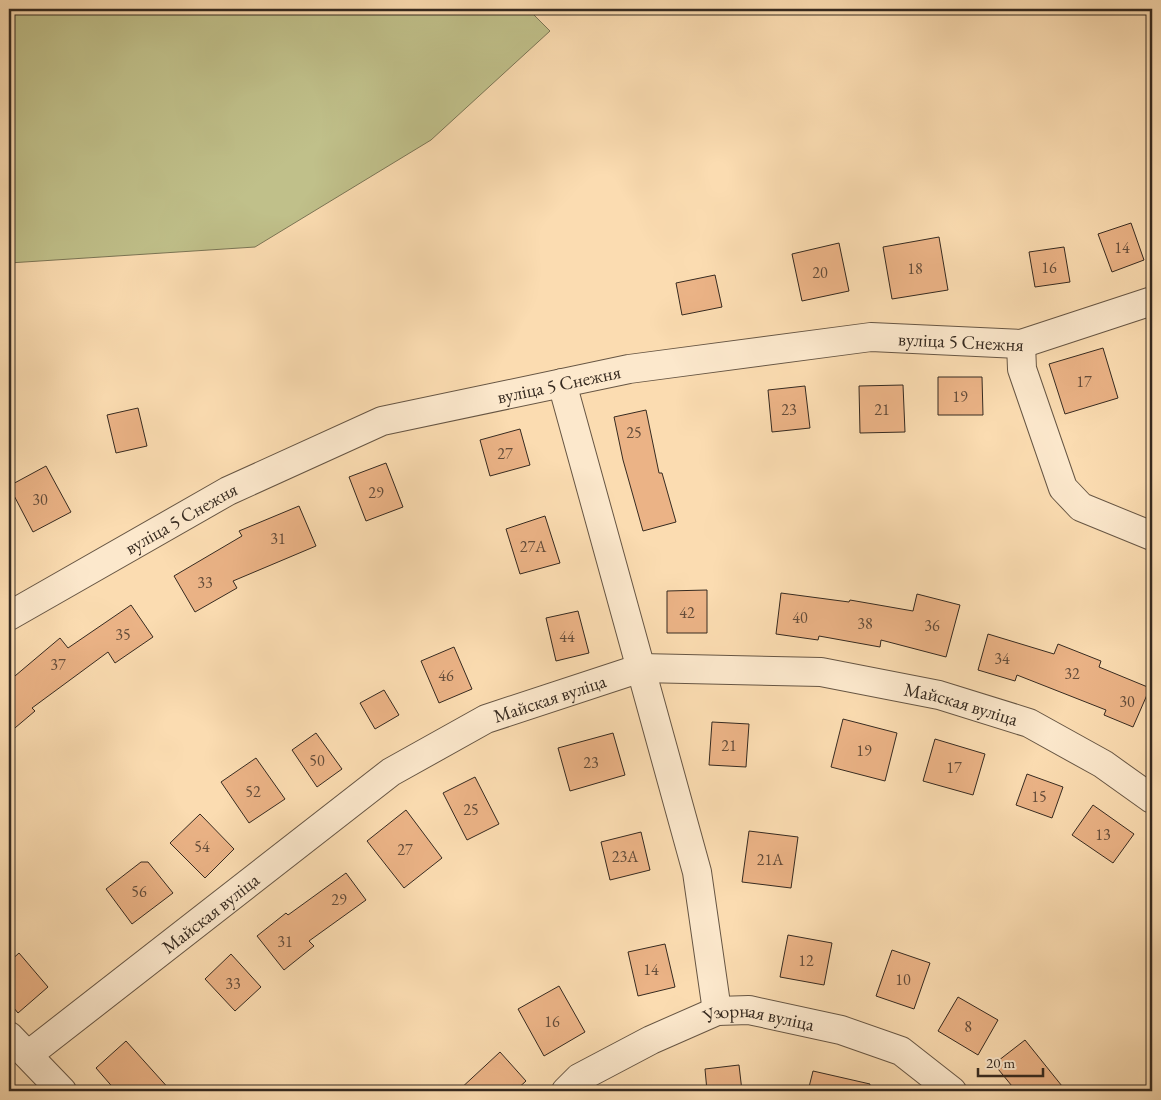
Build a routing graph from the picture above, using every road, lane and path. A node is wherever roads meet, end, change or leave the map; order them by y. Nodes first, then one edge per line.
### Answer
1 (1152, 301) edge
2 (1021, 344) junction
3 (562, 383) junction
4 (1152, 536) edge
5 (9, 616) edge
6 (641, 668) junction
7 (1152, 799) edge
8 (717, 1011) junction
9 (9, 1036) edge
10 (28, 1055) junction
11 (62, 1091) edge
12 (566, 1091) edge
13 (952, 1091) edge

1 - 2 street, вуліца 5 Снежня
2 - 3 street, вуліца 5 Снежня
2 - 4 street
3 - 5 street, вуліца 5 Снежня
3 - 6 street
6 - 7 street, Майская вуліца
6 - 8 street
6 - 10 street, Майская вуліца
8 - 12 street, Узорная вуліца
8 - 13 street, Узорная вуліца
9 - 10 street
10 - 11 street

